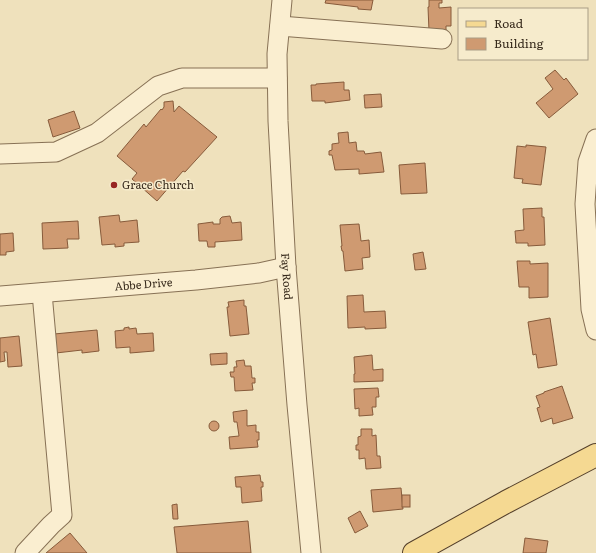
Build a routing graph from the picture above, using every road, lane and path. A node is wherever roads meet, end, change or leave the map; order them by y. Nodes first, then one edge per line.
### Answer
1 (282, 0) edge
2 (280, 26) junction
3 (442, 39) dead end
4 (277, 78) junction
5 (596, 139) edge
6 (0, 154) edge
7 (286, 267) junction
8 (42, 293) junction
9 (0, 296) edge
10 (596, 330) edge
11 (596, 455) edge
12 (25, 553) edge
13 (311, 553) edge
14 (414, 553) edge

1 - 2 street, Fay Road
2 - 3 street
2 - 4 street, Fay Road
4 - 6 street
4 - 7 street, Fay Road
5 - 10 street
7 - 8 street, Abbe Drive
7 - 13 street, Fay Road
8 - 9 street, Abbe Drive
8 - 12 street
11 - 14 main road

